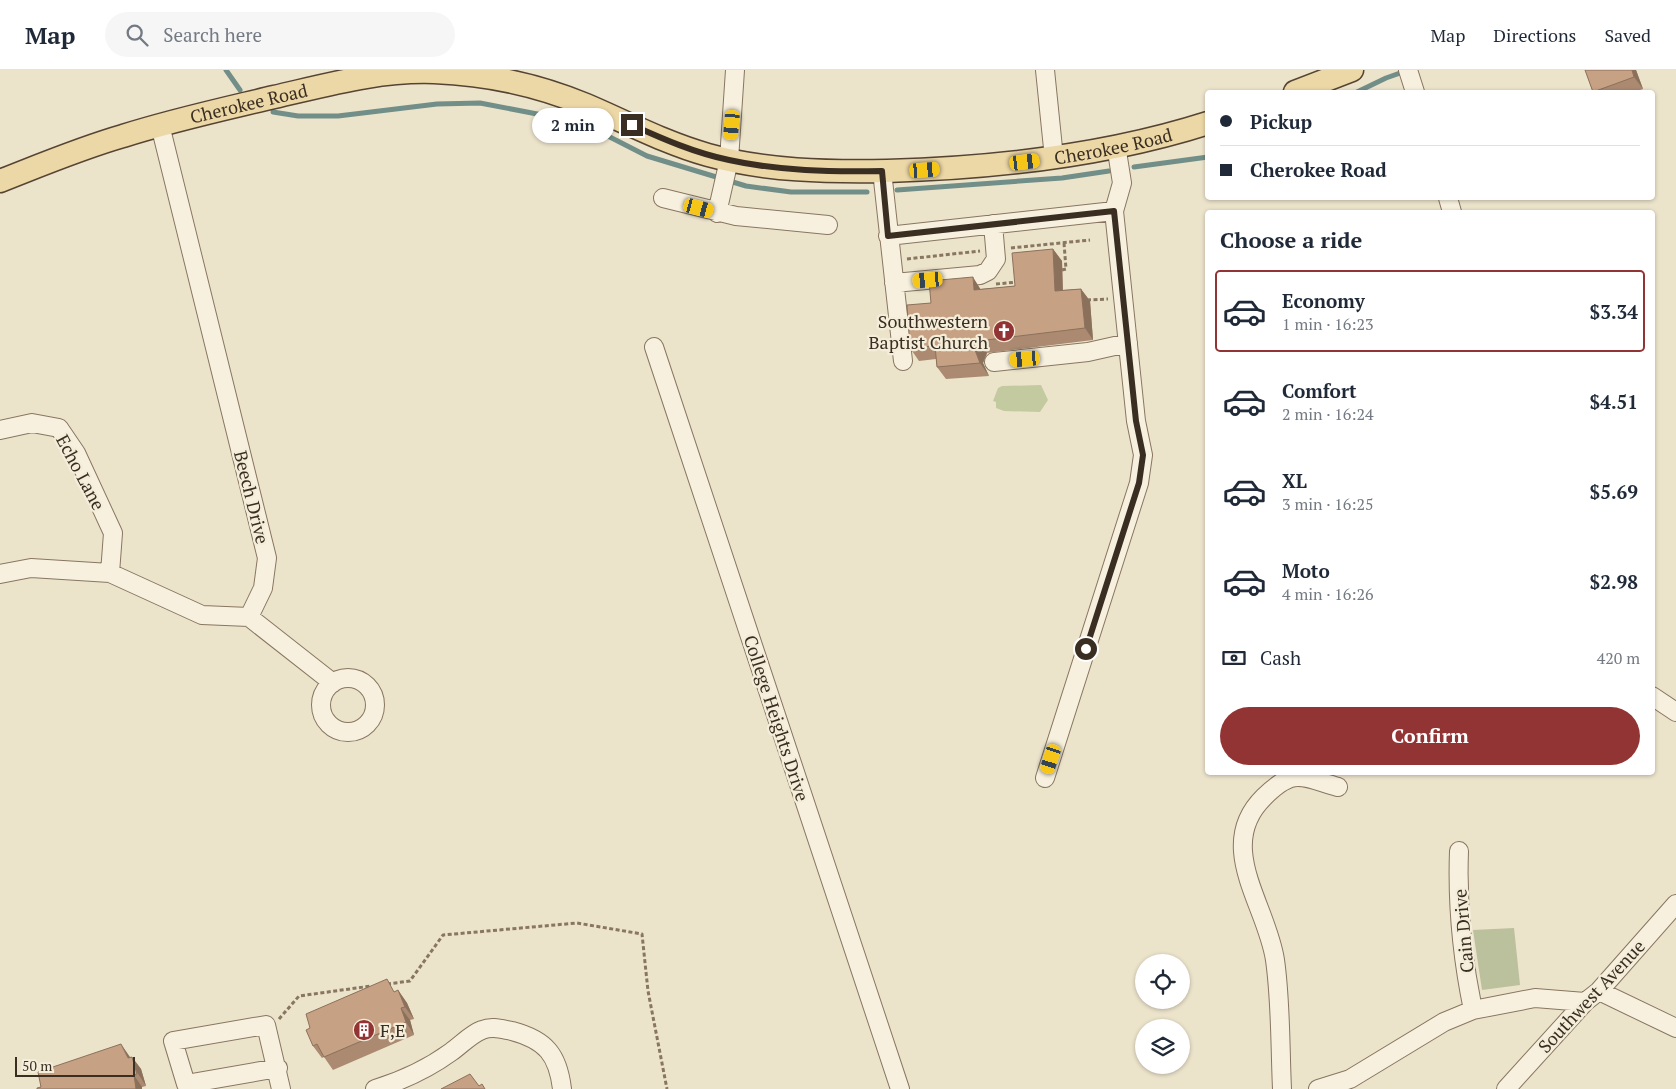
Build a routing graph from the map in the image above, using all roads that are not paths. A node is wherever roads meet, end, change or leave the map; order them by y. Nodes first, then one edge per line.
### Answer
1 (734, 70) edge
2 (1045, 70) edge
3 (1352, 70) edge
4 (1408, 70) edge
5 (1300, 90) edge
6 (1414, 90) edge
7 (1205, 124) edge
8 (160, 125) junction
9 (1116, 145) junction
10 (1054, 158) junction
11 (729, 160) junction
12 (882, 171) junction
13 (0, 181) edge
14 (663, 198) dead end
15 (1114, 211) junction
16 (717, 213) junction
17 (993, 224) junction
18 (828, 225) dead end
19 (888, 236) junction
20 (894, 283) junction
21 (1128, 343) junction
22 (654, 347) dead end
23 (903, 361) dead end
24 (994, 362) dead end
25 (0, 430) edge
26 (110, 573) junction
27 (0, 574) edge
28 (248, 617) junction
29 (333, 683) dead end
30 (1655, 698) edge
31 (1676, 712) edge
32 (1045, 778) dead end
33 (1338, 788) dead end
34 (1459, 851) dead end
35 (1676, 904) edge
36 (1599, 991) junction
37 (1585, 1002) junction
38 (1473, 1010) junction
39 (1676, 1028) edge
40 (278, 1068) junction
41 (197, 1085) edge
42 (281, 1089) edge
43 (375, 1089) edge
44 (562, 1089) edge
45 (900, 1089) edge
46 (1282, 1089) edge
47 (1318, 1089) edge
48 (1506, 1089) edge

1 - 11 street
2 - 10 street
3 - 5 main road
4 - 6 street
7 - 9 main road, Cherokee Road
8 - 11 main road, Cherokee Road
8 - 13 main road, Cherokee Road
8 - 28 street, Beech Drive
9 - 10 main road, Cherokee Road
9 - 15 street
10 - 12 main road, Cherokee Road
11 - 12 main road, Cherokee Road
11 - 16 street
12 - 19 street
14 - 16 street
15 - 17 street
15 - 21 street
16 - 18 street
17 - 19 street
17 - 20 street
19 - 20 street
20 - 23 street
21 - 24 street
21 - 32 street
22 - 45 street, College Heights Drive
25 - 26 street, Echo Lane
26 - 27 street
26 - 28 street
28 - 29 street
30 - 31 street
33 - 46 street
34 - 38 street, Cain Drive
35 - 36 street, Southwest Avenue
36 - 37 street, Southwest Avenue
36 - 39 street
37 - 38 street
37 - 48 street, Southwest Avenue
38 - 47 street
40 - 41 street
40 - 41 street
40 - 42 street
43 - 44 street

